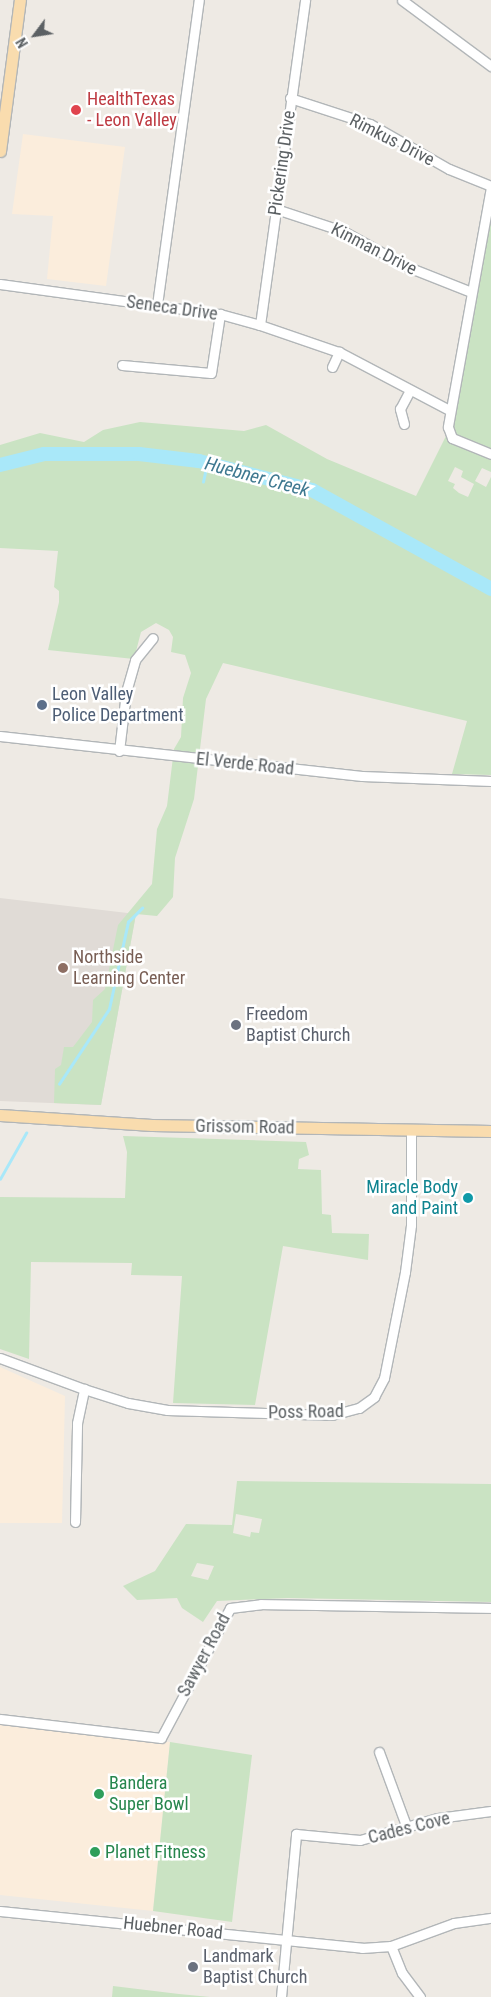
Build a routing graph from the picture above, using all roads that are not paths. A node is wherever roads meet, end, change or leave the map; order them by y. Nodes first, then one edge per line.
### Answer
1 (20, 0) edge
2 (200, 0) edge
3 (305, 0) edge
4 (402, 0) edge
5 (491, 66) edge
6 (290, 98) junction
7 (0, 151) edge
8 (491, 187) edge
9 (276, 209) junction
10 (0, 284) edge
11 (471, 292) junction
12 (157, 305) junction
13 (220, 314) junction
14 (260, 325) junction
15 (339, 352) junction
16 (122, 365) dead end
17 (332, 367) dead end
18 (410, 390) junction
19 (449, 410) junction
20 (404, 424) dead end
21 (491, 454) edge
22 (153, 638) dead end
23 (0, 736) edge
24 (119, 750) junction
25 (491, 781) edge
26 (0, 1114) edge
27 (411, 1130) junction
28 (491, 1131) edge
29 (0, 1358) edge
30 (84, 1389) junction
31 (75, 1522) dead end
32 (491, 1608) edge
33 (0, 1719) edge
34 (379, 1752) dead end
35 (491, 1811) edge
36 (407, 1828) junction
37 (0, 1911) edge
38 (491, 1918) edge
39 (286, 1940) junction
40 (391, 1946) junction
41 (280, 1997) edge
42 (420, 1997) edge

1 - 7 main road
2 - 12 street
3 - 6 street, Pickering Drive
4 - 5 street
6 - 8 street, Rimkus Drive
6 - 9 street, Pickering Drive
8 - 11 street
9 - 11 street, Kinman Drive
9 - 14 street, Pickering Drive
10 - 12 street, Seneca Drive
11 - 19 street
12 - 13 street, Seneca Drive
13 - 14 street, Seneca Drive
13 - 16 street
14 - 15 street, Seneca Drive
15 - 17 street
15 - 18 street, Seneca Drive
18 - 19 street, Seneca Drive
18 - 20 street
19 - 21 street
22 - 24 street
23 - 24 street, El Verde Road
24 - 25 street, El Verde Road
26 - 27 main road, Grissom Road
27 - 28 main road, Grissom Road
27 - 30 street, Poss Road
29 - 30 street, Poss Road
30 - 31 street
32 - 33 street, Sawyer Road
34 - 36 street
35 - 36 street, Cades Cove
36 - 39 street, Cades Cove
37 - 39 street, Huebner Road
38 - 40 street, Huebner Road
39 - 40 street, Huebner Road
39 - 41 street
40 - 42 street

